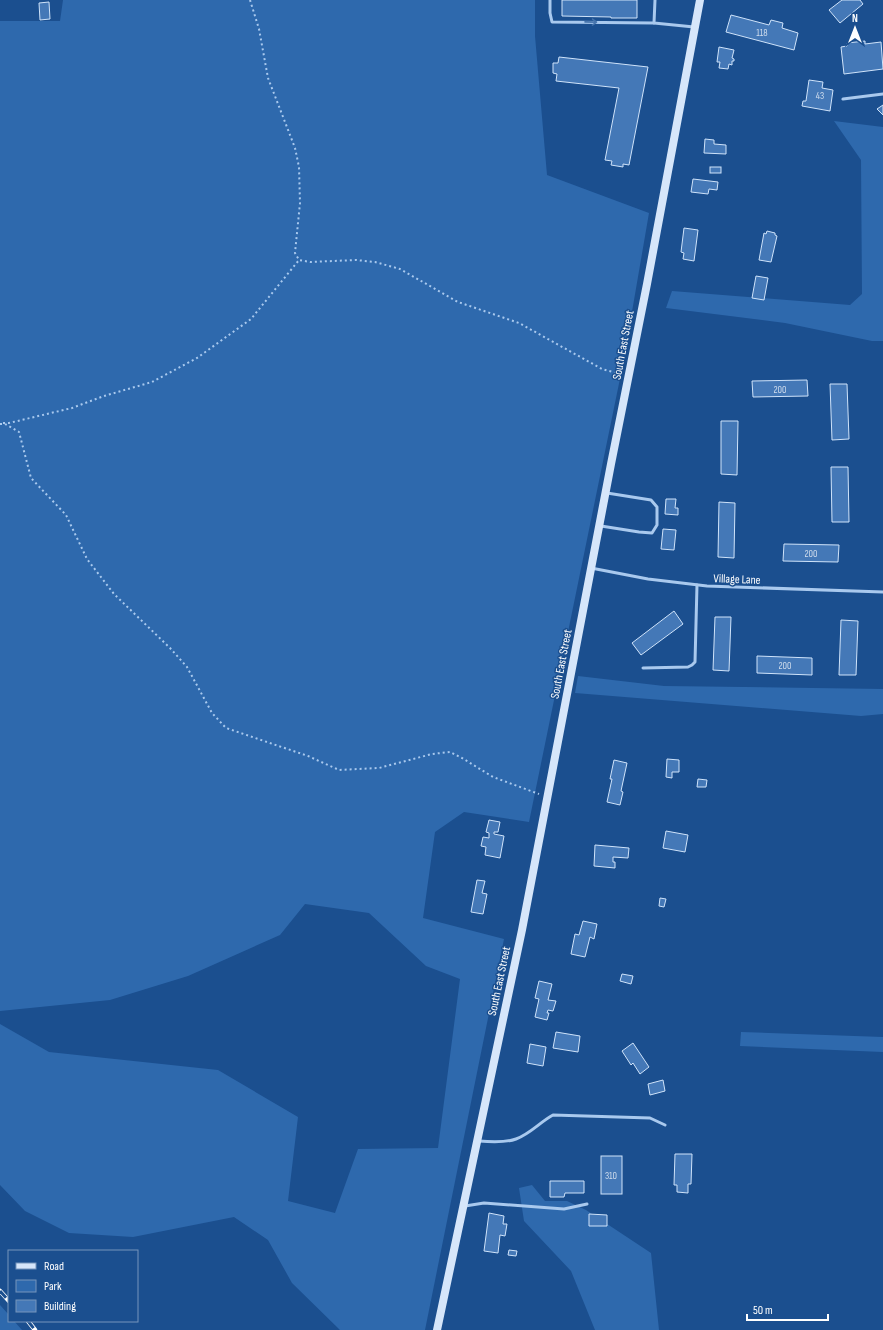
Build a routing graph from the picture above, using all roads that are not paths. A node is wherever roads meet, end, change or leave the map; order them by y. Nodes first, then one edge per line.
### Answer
1 (550, 0) edge
2 (655, 0) edge
3 (700, 0) edge
4 (654, 23) junction
5 (696, 27) junction
6 (883, 94) edge
7 (843, 99) dead end
8 (605, 493) junction
9 (599, 526) junction
10 (591, 568) junction
11 (696, 585) junction
12 (883, 592) edge
13 (643, 668) dead end
14 (665, 1125) dead end
15 (477, 1141) junction
16 (587, 1204) dead end
17 (463, 1207) junction
18 (437, 1330) edge

1 -> 4 lane
2 - 4 lane
3 - 5 main road, South East Street
4 - 5 lane
5 - 8 main road, South East Street
6 - 7 lane
8 - 9 main road, South East Street
8 - 9 lane
9 - 10 main road, South East Street
10 - 11 lane, Village Lane
10 - 15 main road, South East Street
11 - 12 lane, Village Lane
11 - 13 lane
14 - 15 lane
15 - 17 main road, South East Street
16 - 17 lane
17 - 18 main road, South East Street

